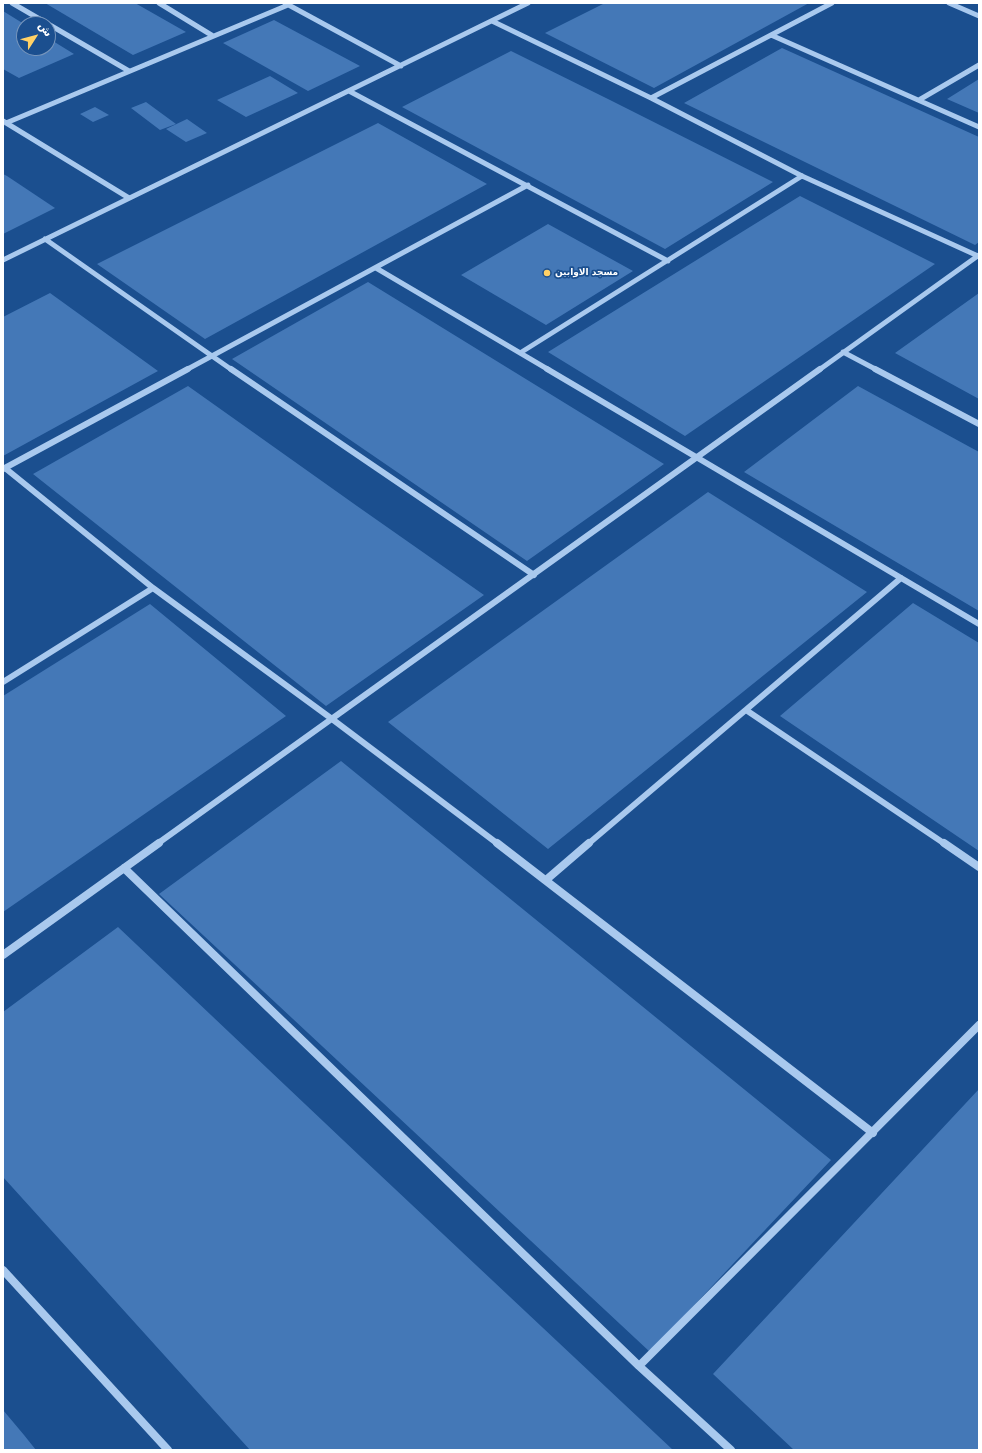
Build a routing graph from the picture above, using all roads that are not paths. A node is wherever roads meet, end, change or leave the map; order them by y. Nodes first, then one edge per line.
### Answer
1 (12, 3) edge
2 (160, 3) edge
3 (528, 3) edge
4 (832, 3) edge
5 (949, 3) edge
6 (286, 4) edge
7 (979, 16) edge
8 (492, 21) junction
9 (771, 35) junction
10 (213, 36) junction
11 (979, 64) edge
12 (401, 66) junction
13 (130, 71) junction
14 (349, 91) junction
15 (651, 98) junction
16 (919, 100) junction
17 (5, 122) edge
18 (979, 127) edge
19 (802, 176) junction
20 (528, 185) junction
21 (129, 198) junction
22 (45, 239) junction
23 (978, 256) edge
24 (3, 260) edge
25 (668, 261) junction
26 (376, 268) junction
27 (844, 352) junction
28 (520, 353) junction
29 (212, 356) junction
30 (979, 424) edge
31 (697, 457) junction
32 (4, 469) edge
33 (534, 574) junction
34 (901, 578) junction
35 (153, 588) junction
36 (979, 624) edge
37 (3, 682) edge
38 (746, 710) junction
39 (332, 719) junction
40 (979, 867) edge
41 (124, 868) junction
42 (546, 880) junction
43 (3, 955) edge
44 (979, 1025) edge
45 (873, 1133) junction
46 (3, 1270) edge
47 (640, 1366) junction
48 (168, 1450) edge
49 (731, 1450) edge

1 - 13 street
2 - 10 street
3 - 8 street
4 - 9 street
5 - 7 street
6 - 10 street
6 - 12 street
8 - 12 street
8 - 15 street
9 - 15 street
9 - 16 street
10 - 13 street
11 - 16 street
12 - 14 street
13 - 17 street
14 - 20 street
14 - 21 street
15 - 19 street
16 - 18 street
17 - 21 street
19 - 23 street
19 - 25 street
20 - 25 street
20 - 26 street
21 - 22 street
22 - 24 street
22 - 29 street
23 - 27 street
25 - 28 street
26 - 28 street
26 - 29 street
27 - 30 street
27 - 31 street
28 - 31 street
29 - 32 street
29 - 33 street
31 - 33 street
31 - 34 street
32 - 35 street
33 - 39 street
34 - 36 street
34 - 38 street
35 - 37 street
35 - 39 street
38 - 40 street
38 - 42 street
39 - 41 street
39 - 42 street
41 - 43 street
41 - 47 street
42 - 45 street
44 - 45 street
45 - 47 street
46 - 48 street
47 - 49 street

